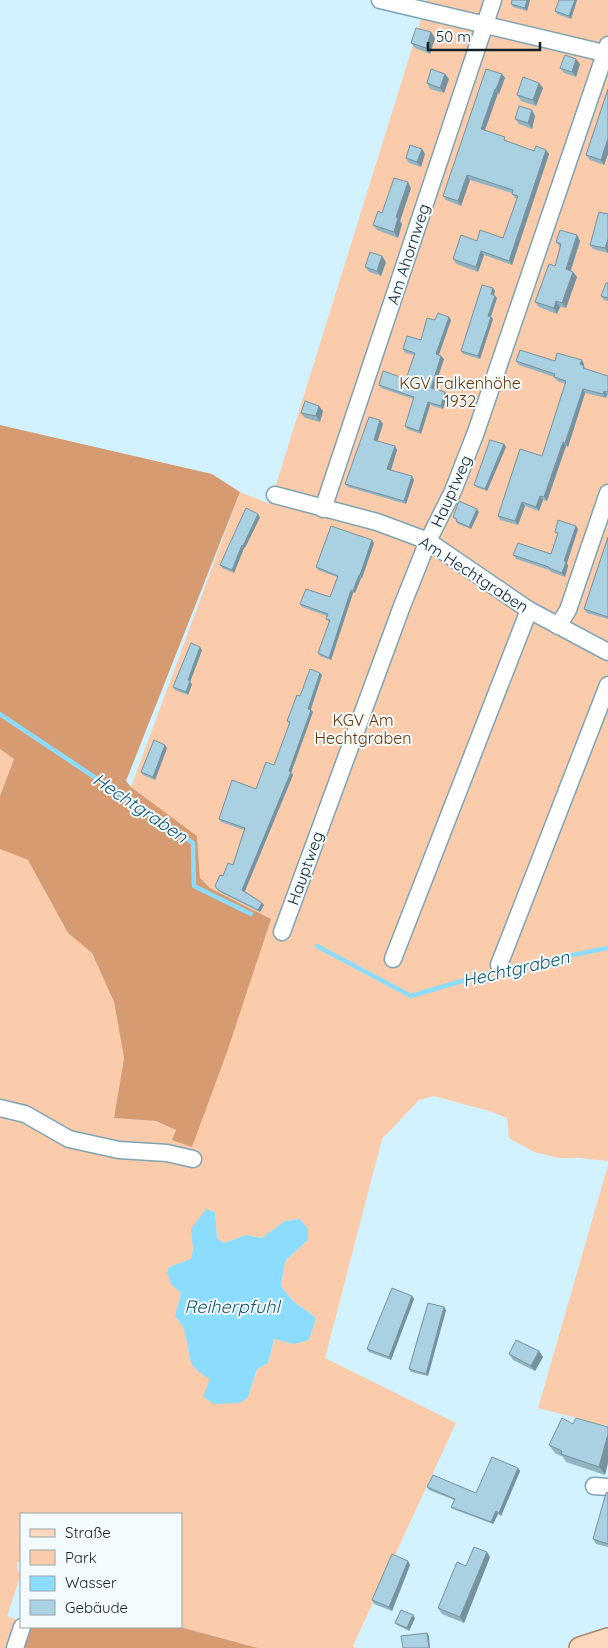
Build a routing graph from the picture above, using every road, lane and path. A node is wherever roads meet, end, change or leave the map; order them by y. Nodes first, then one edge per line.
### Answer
1 (380, 0) edge
2 (493, 0) edge
3 (485, 24) junction
4 (607, 51) edge
5 (608, 493) edge
6 (275, 495) dead end
7 (323, 509) junction
8 (428, 541) junction
9 (529, 610) junction
10 (558, 626) junction
11 (608, 652) edge
12 (608, 684) edge
13 (282, 932) dead end
14 (393, 959) dead end
15 (499, 965) dead end
16 (0, 1108) edge
17 (193, 1159) dead end
18 (22, 1628) edge
19 (608, 1639) edge
20 (15, 1648) edge
21 (580, 1648) edge

1 - 3 lane
2 - 3 lane, Am Ahornweg
3 - 4 lane
3 - 7 lane, Am Ahornweg
4 - 8 lane, Hauptweg
5 - 10 lane
6 - 7 lane, Am Hechtgraben
7 - 8 lane, Am Hechtgraben
8 - 9 lane, Am Hechtgraben
8 - 13 lane, Hauptweg
9 - 10 lane, Am Hechtgraben
9 - 14 lane
10 - 11 lane, Am Hechtgraben
12 - 15 lane
16 - 17 lane
18 - 20 lane
19 - 21 main road

